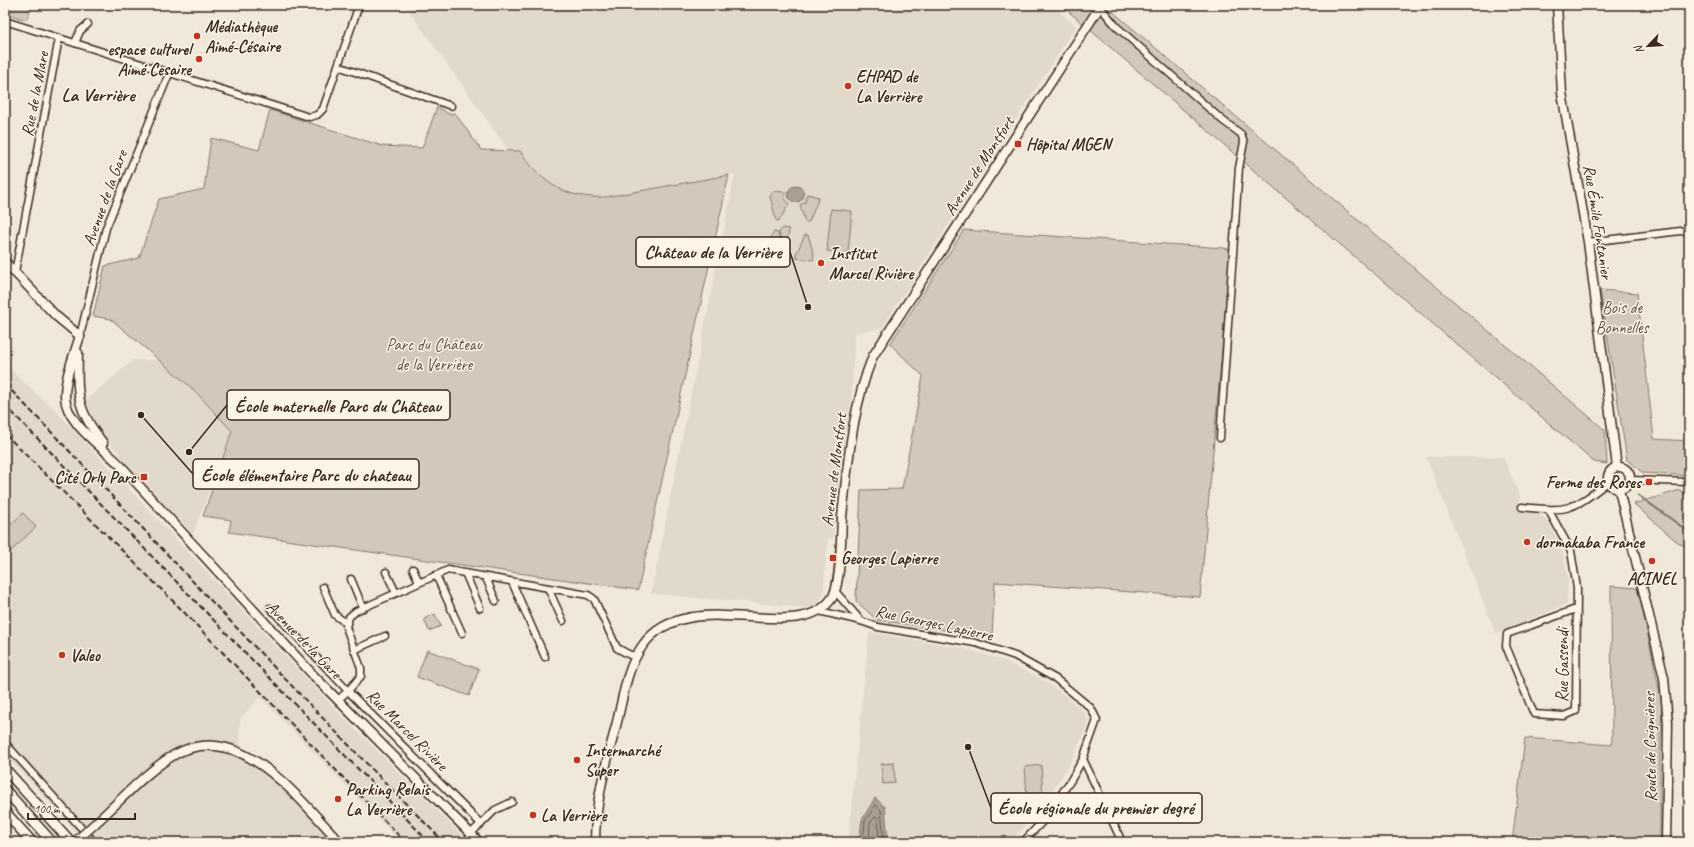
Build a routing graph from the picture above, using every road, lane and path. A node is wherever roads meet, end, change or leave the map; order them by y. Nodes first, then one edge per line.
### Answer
1 (359, 5) edge
2 (1557, 5) edge
3 (1100, 6) edge
4 (5, 22) edge
5 (88, 24) dead end
6 (59, 38) junction
7 (75, 43) junction
8 (338, 66) junction
9 (169, 74) junction
10 (451, 106) dead end
11 (1689, 230) edge
12 (1588, 242) junction
13 (5, 262) edge
14 (15, 272) junction
15 (80, 336) junction
16 (1220, 438) dead end
17 (111, 455) junction
18 (1617, 468) junction
19 (1630, 480) junction
20 (1608, 482) junction
21 (1689, 482) edge
22 (1619, 490) junction
23 (1522, 507) dead end
24 (1548, 510) junction
25 (413, 569) dead end
26 (386, 572) dead end
27 (466, 574) junction
28 (436, 575) junction
29 (486, 578) junction
30 (351, 579) dead end
31 (419, 582) junction
32 (512, 582) junction
33 (323, 587) dead end
34 (548, 588) junction
35 (835, 592) junction
36 (396, 593) junction
37 (496, 601) dead end
38 (270, 608) dead end
39 (364, 608) junction
40 (480, 608) dead end
41 (1576, 609) junction
42 (819, 611) junction
43 (563, 621) dead end
44 (861, 621) junction
45 (346, 623) junction
46 (462, 633) dead end
47 (385, 636) dead end
48 (354, 650) junction
49 (636, 655) junction
50 (545, 657) dead end
51 (348, 691) junction
52 (339, 699) junction
53 (5, 744) edge
54 (1083, 759) junction
55 (5, 769) edge
56 (5, 790) edge
57 (512, 802) dead end
58 (5, 812) edge
59 (9, 819) edge
60 (481, 824) junction
61 (471, 833) junction
62 (32, 842) edge
63 (52, 842) edge
64 (71, 842) edge
65 (75, 842) edge
66 (94, 842) edge
67 (340, 842) edge
68 (480, 842) edge
69 (595, 842) edge
70 (1023, 842) edge
71 (1122, 842) edge
72 (1666, 842) edge

1 - 8 street
2 - 12 street, Rue Émile Fontanier
3 - 16 street
3 - 35 street, Avenue de Montfort
4 - 6 street
5 - 7 street
6 - 7 street
6 - 14 street, Rue de la Mare
7 - 9 street
8 - 9 street
8 - 10 street
9 - 15 street, Avenue de la Gare
11 - 12 street
12 - 18 street, Rue Émile Fontanier
13 - 14 street
14 - 15 street
15 - 17 street, Avenue de la Gare
15 - 17 street, Avenue de la Gare
17 - 52 street, Avenue de la Gare
18 - 19 street
18 - 20 street
19 - 21 street
19 - 22 street
20 - 22 street
20 - 24 street
22 - 72 street, Route de Coignières
23 - 24 street
24 - 41 street, Rue Gassendi
25 - 31 street
26 - 36 street
27 - 28 street
27 - 29 street
27 - 40 street
28 - 31 street
28 - 46 street
29 - 32 street
29 - 37 street
30 - 39 street
31 - 36 street
32 - 34 street
32 - 50 street
33 - 45 street
34 - 43 street
34 - 49 street
35 - 42 street
35 - 44 street, Rue Georges Lapierre
36 - 39 street
38 - 51 street
39 - 45 street
41 - 41 street, Rue Gassendi
42 - 44 street, Rue Georges Lapierre
42 - 49 street
44 - 54 street, Rue Georges Lapierre
45 - 48 street, Rue Marcel Rivière
47 - 48 street
48 - 51 street, Rue Marcel Rivière
49 - 69 street
51 - 52 street
51 - 60 street, Rue Marcel Rivière
52 - 61 street, Avenue de la Gare
53 - 66 street
54 - 70 street, Rue Georges Lapierre
54 - 71 street
55 - 64 main road
56 - 63 main road
57 - 60 street
58 - 59 main road
59 - 62 main road
60 - 61 street
61 - 68 street, Avenue de la Gare
65 - 67 street, bridge

